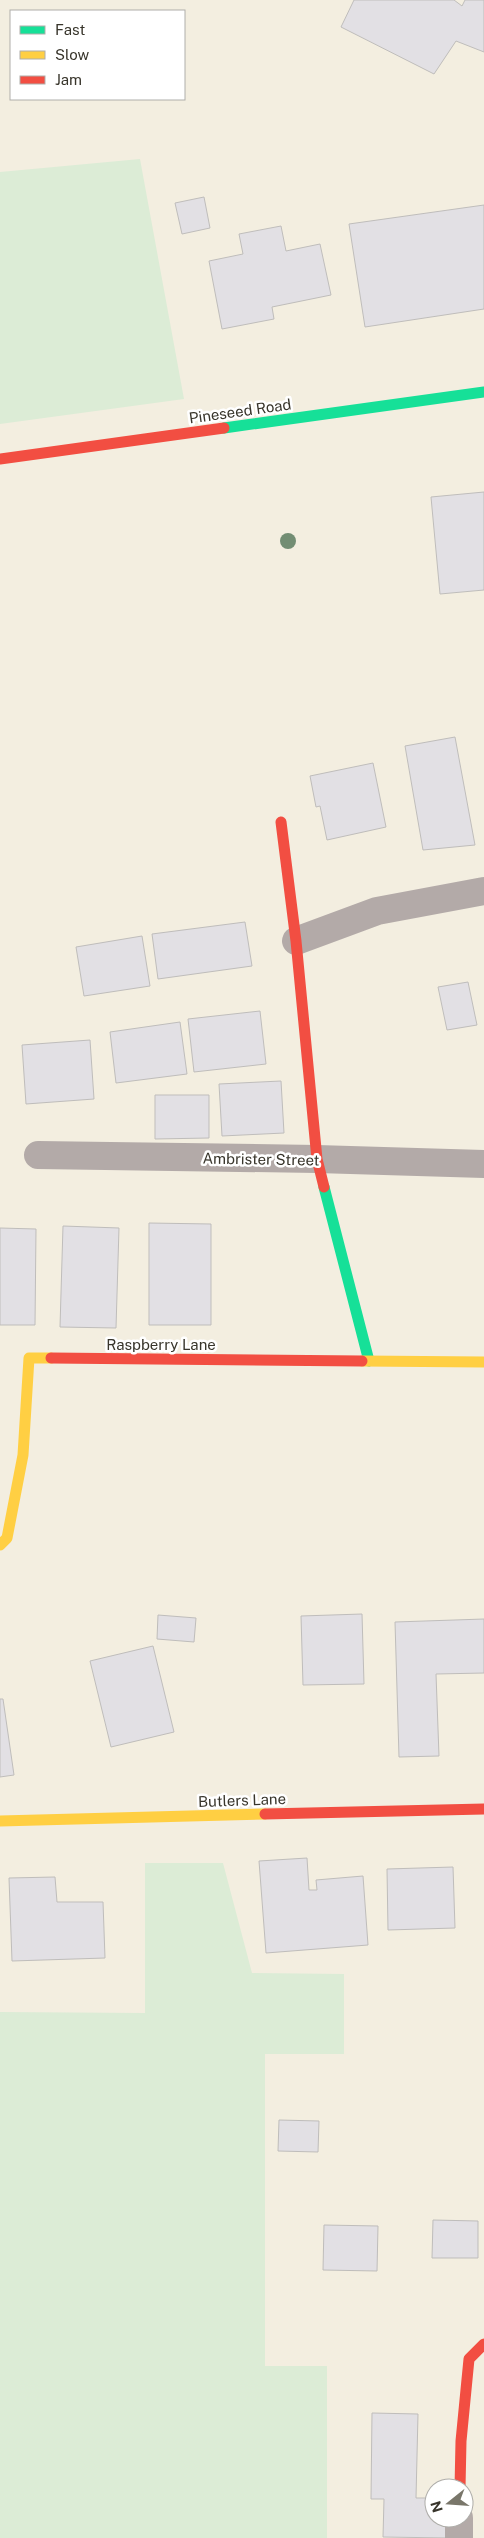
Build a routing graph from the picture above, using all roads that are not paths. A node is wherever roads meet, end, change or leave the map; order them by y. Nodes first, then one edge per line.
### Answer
1 (484, 392) edge
2 (0, 459) edge
3 (281, 822) dead end
4 (484, 891) edge
5 (296, 941) junction
6 (38, 1156) dead end
7 (317, 1159) junction
8 (484, 1164) edge
9 (369, 1361) junction
10 (484, 1362) edge
11 (0, 1545) edge
12 (484, 1809) edge
13 (0, 1821) edge
14 (484, 2344) edge
15 (460, 2478) edge

1 - 2 street, Pineseed Road
3 - 5 street
4 - 5 street
5 - 7 street
6 - 7 street, Ambrister Street
7 - 8 street, Ambrister Street
7 - 9 street
9 - 10 street, Raspberry Lane
9 - 11 street, Raspberry Lane
12 - 13 street, Butlers Lane
14 - 15 street

